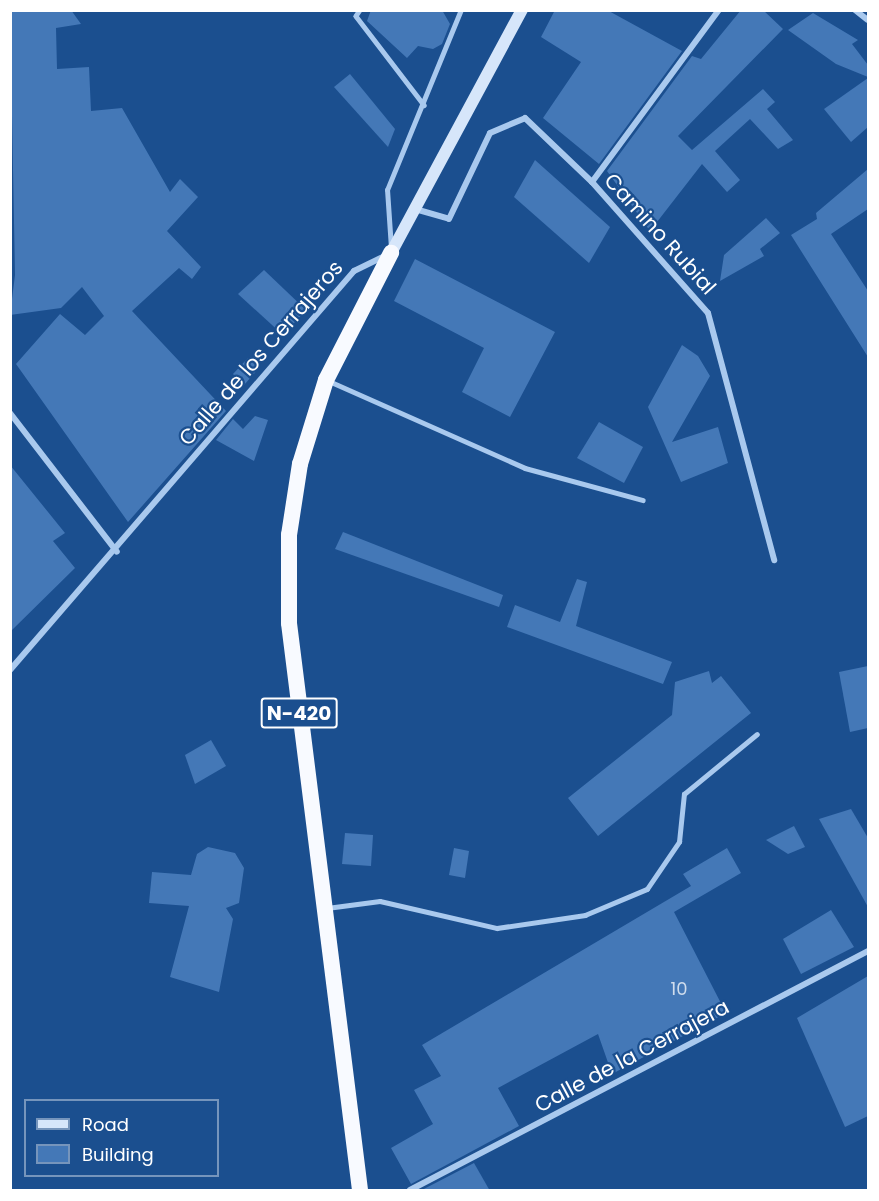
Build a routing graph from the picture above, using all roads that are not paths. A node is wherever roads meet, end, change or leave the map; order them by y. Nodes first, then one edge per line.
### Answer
1 (360, 10) edge
2 (461, 10) edge
3 (522, 10) edge
4 (719, 10) edge
5 (855, 10) edge
6 (868, 20) edge
7 (424, 105) junction
8 (592, 182) junction
9 (415, 209) junction
10 (391, 253) junction
11 (326, 380) junction
12 (10, 414) edge
13 (643, 500) dead end
14 (117, 552) junction
15 (774, 560) dead end
16 (10, 670) edge
17 (757, 734) dead end
18 (324, 909) junction
19 (868, 951) edge
20 (360, 1191) edge
21 (411, 1191) edge

1 - 7 lane
2 - 7 lane
3 - 9 main road
4 - 8 street
5 - 6 street
7 - 10 lane
8 - 9 street, Camino Rubial
8 - 15 street, Camino Rubial
9 - 10 main road
10 - 11 highway, N-420
10 - 14 street, Calle de los Cerrajeros
11 - 13 lane
11 - 18 highway, N-420
12 - 14 street
14 - 16 street, Calle de los Cerrajeros
17 - 18 lane
18 - 20 highway, N-420
19 - 21 street, Calle de la Cerrajera

